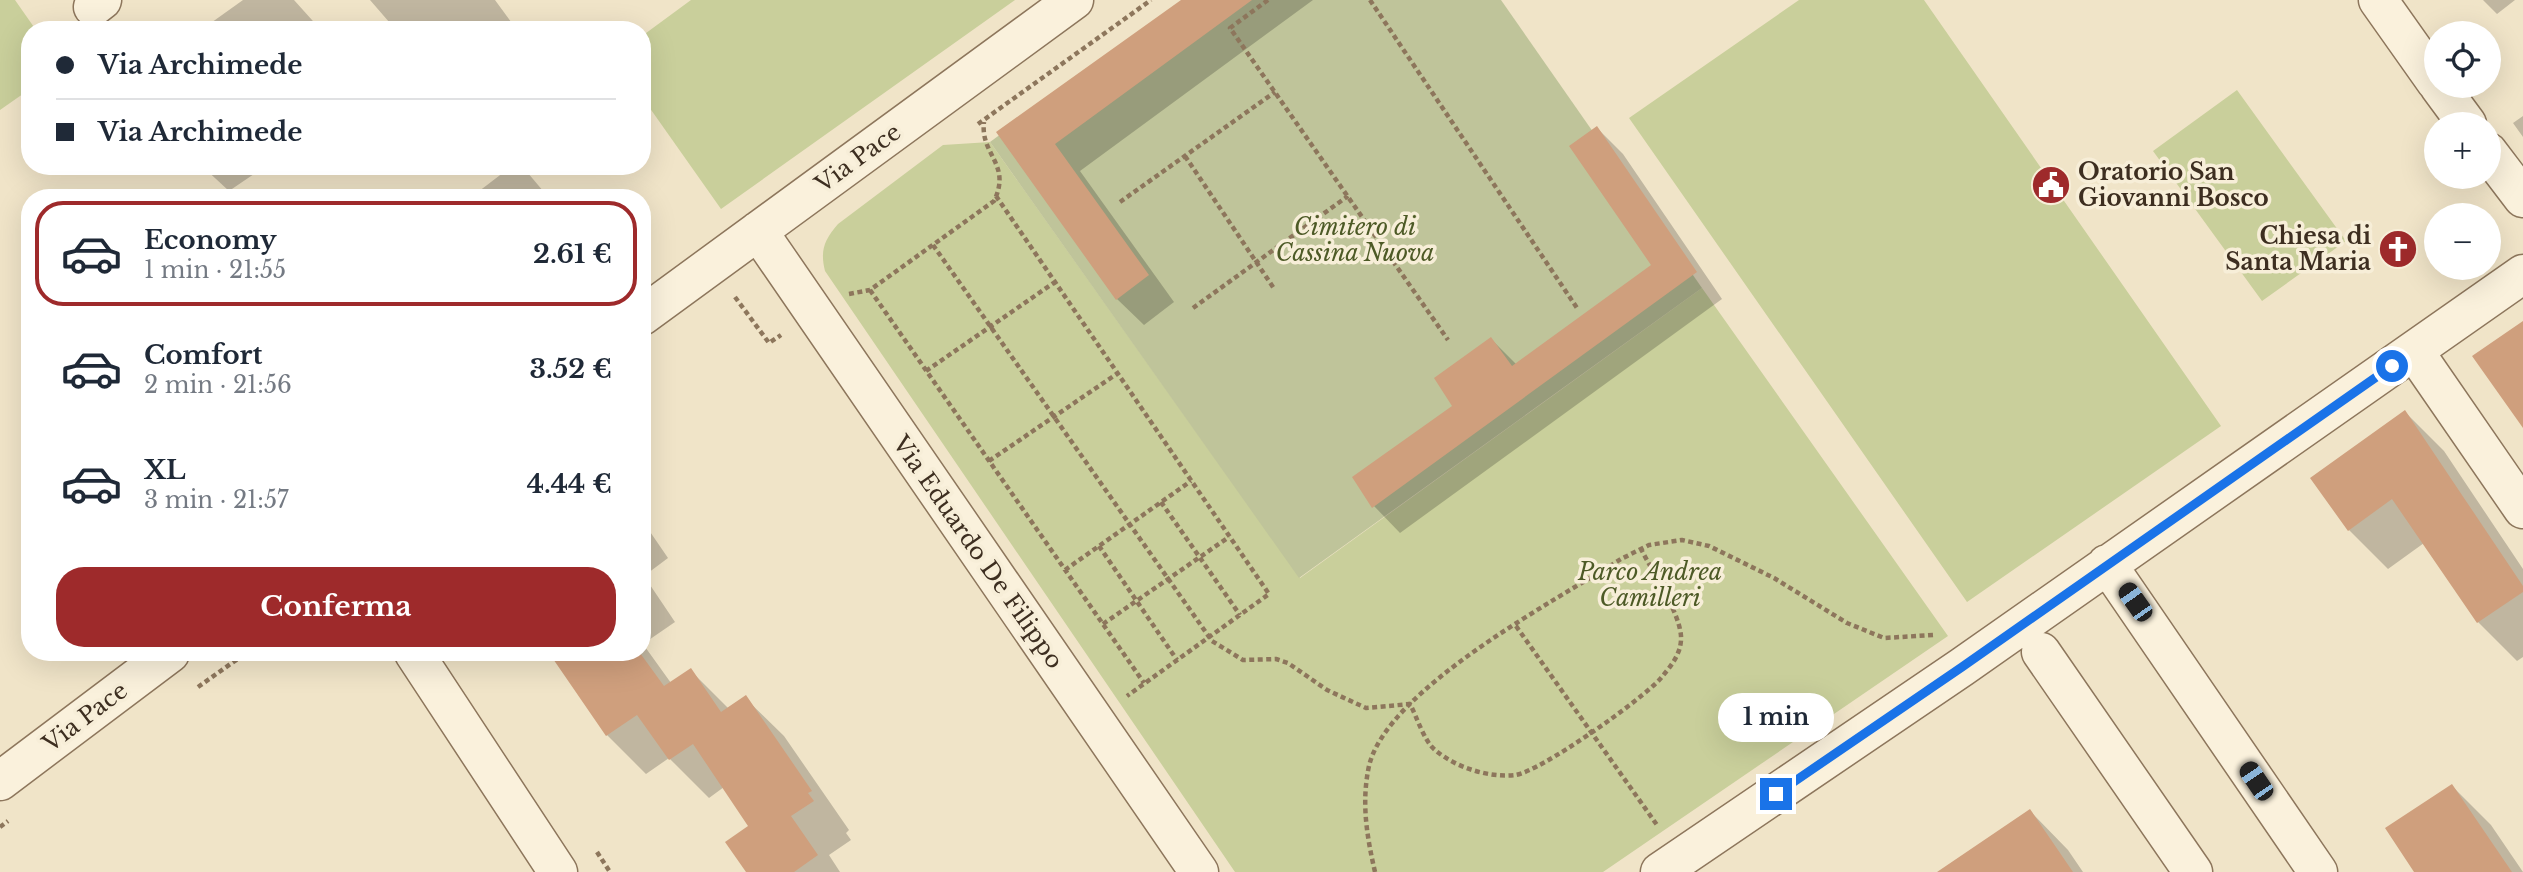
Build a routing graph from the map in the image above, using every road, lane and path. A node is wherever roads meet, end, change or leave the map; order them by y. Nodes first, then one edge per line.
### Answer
1 (1074, 0) edge
2 (1151, 0) edge
3 (1268, 0) edge
4 (1370, 0) edge
5 (2378, 0) edge
6 (2424, 65) edge
7 (1275, 92) junction
8 (2448, 98) edge
9 (2459, 112) edge
10 (984, 122) junction
11 (975, 125) dead end
12 (1185, 156) junction
13 (2501, 169) edge
14 (996, 196) junction
15 (1348, 196) junction
16 (2523, 198) edge
17 (1120, 202) dead end
18 (758, 231) junction
19 (933, 245) junction
20 (1256, 263) junction
21 (2523, 274) edge
22 (1055, 282) junction
23 (870, 290) junction
24 (1275, 290) dead end
25 (838, 295) dead end
26 (724, 303) dead end
27 (1577, 308) dead end
28 (651, 309) edge
29 (1194, 309) dead end
30 (990, 327) junction
31 (789, 329) dead end
32 (1448, 340) dead end
33 (2414, 351) junction
34 (926, 372) junction
35 (1118, 373) junction
36 (1054, 417) junction
37 (989, 461) junction
38 (1191, 481) junction
39 (1161, 502) junction
40 (2523, 509) edge
41 (1129, 524) junction
42 (1229, 537) junction
43 (1099, 546) junction
44 (1641, 549) junction
45 (1200, 558) junction
46 (2107, 564) junction
47 (1065, 570) junction
48 (1168, 579) junction
49 (1136, 601) junction
50 (1240, 615) junction
51 (1103, 624) junction
52 (1516, 626) junction
53 (1209, 637) junction
54 (1940, 637) dead end
55 (2041, 652) dead end
56 (1177, 660) junction
57 (159, 661) edge
58 (419, 661) edge
59 (1144, 683) junction
60 (1123, 699) dead end
61 (1410, 704) junction
62 (1591, 732) junction
63 (0, 781) edge
64 (1662, 854) edge
65 (558, 872) edge
66 (1199, 872) edge
67 (1375, 872) edge
68 (2193, 872) edge
69 (2318, 872) edge

1 - 18 street, Via Pace
2 - 10 path
3 - 7 path
4 - 27 path
5 - 6 street
7 - 12 path
7 - 15 path
8 - 9 street
10 - 11 path
10 - 14 path
12 - 17 path
12 - 20 path
13 - 16 street
14 - 19 path
14 - 22 path
15 - 20 path
15 - 32 path
18 - 28 street, Via Pace
18 - 66 street, Via Eduardo De Filippo
19 - 23 path
19 - 30 path
20 - 24 path
20 - 29 path
21 - 33 street
22 - 30 path
22 - 35 path
23 - 25 path
23 - 34 path
26 - 31 path
30 - 34 path
30 - 36 path
33 - 40 street
33 - 46 street
34 - 37 path
35 - 36 path
35 - 38 path
36 - 37 path
36 - 41 path
37 - 47 path
38 - 39 path
38 - 42 path
39 - 41 path
39 - 45 path
41 - 43 path
41 - 48 path
42 - 45 path
42 - 50 path
43 - 47 path
43 - 49 path
44 - 52 path
44 - 54 path
44 - 62 path
45 - 48 path
45 - 50 path
46 - 64 street
46 - 69 street
47 - 51 path
48 - 49 path
48 - 53 path
49 - 51 path
49 - 56 path
50 - 53 path
51 - 59 path
52 - 61 path
52 - 62 path
53 - 56 path
53 - 61 path
55 - 68 street
56 - 59 path
57 - 63 street, Via Pace
58 - 65 street
59 - 60 path
61 - 62 path
61 - 67 path
62 - 64 path

